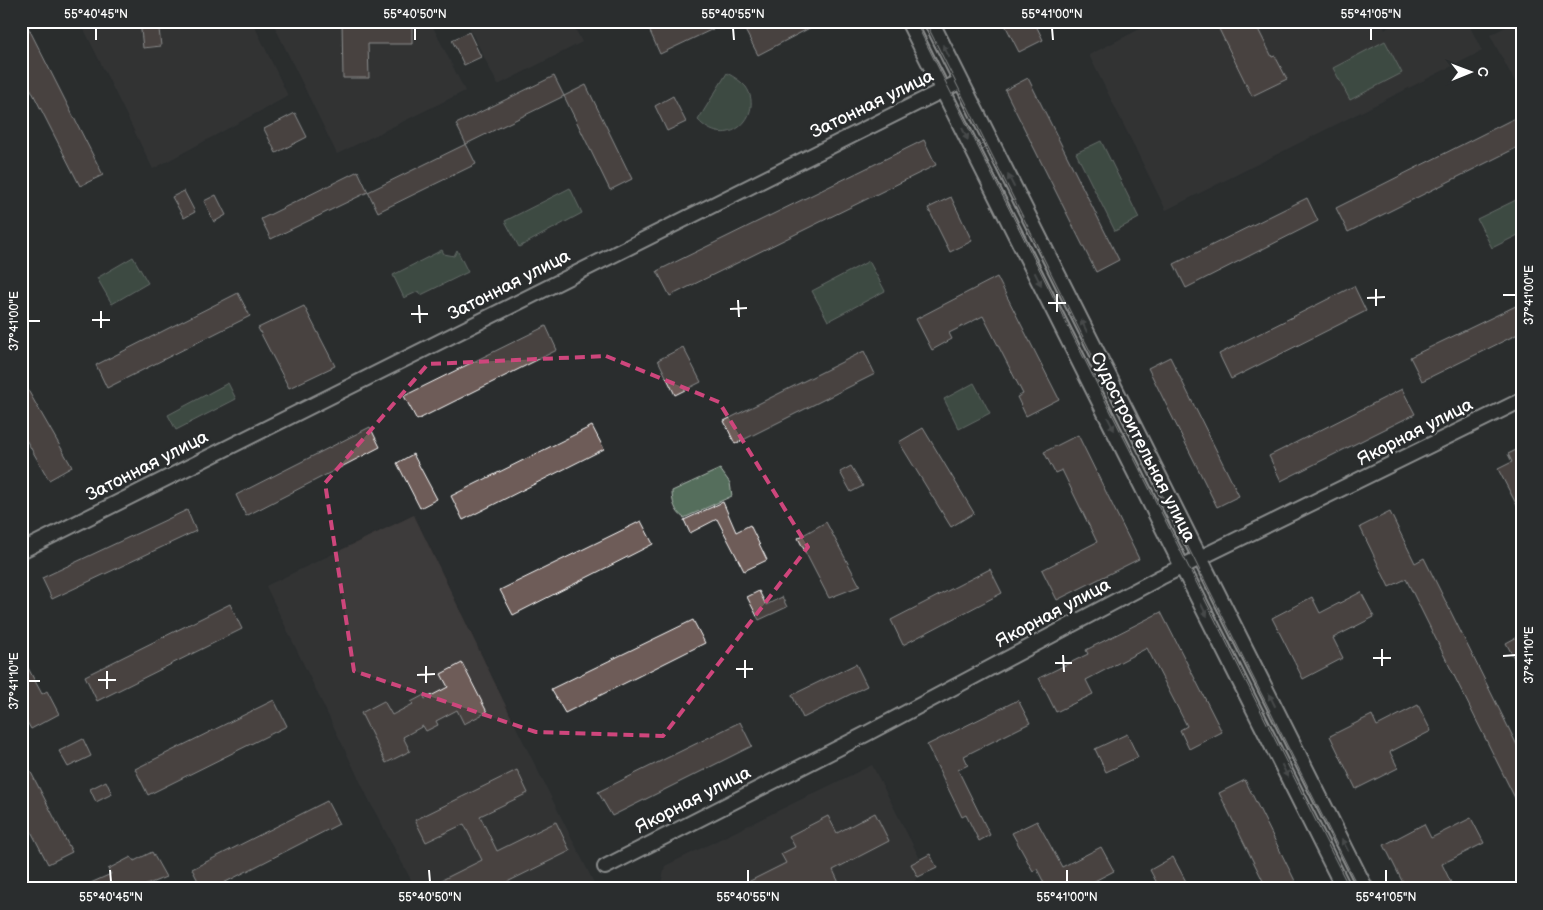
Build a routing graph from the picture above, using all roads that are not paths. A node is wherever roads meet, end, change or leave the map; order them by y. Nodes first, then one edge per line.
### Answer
1 (908, 21) edge
2 (931, 21) edge
3 (961, 81) junction
4 (943, 90) junction
5 (1522, 400) edge
6 (21, 551) edge
7 (1200, 557) junction
8 (1182, 566) junction
9 (605, 867) dead end
10 (1344, 889) edge
11 (1366, 889) edge

1 - 4 street, Судостроительная улица
3 -> 2 street, Судостроительная улица
3 - 4 street, Затонная улица
7 -> 3 street, Судостроительная улица
4 - 6 street, Затонная улица
4 -> 8 street, Судостроительная улица
5 - 7 street, Якорная улица
7 - 8 street, Якорная улица
11 -> 7 street, Судостроительная улица
8 - 9 street, Якорная улица
8 -> 10 street, Судостроительная улица

